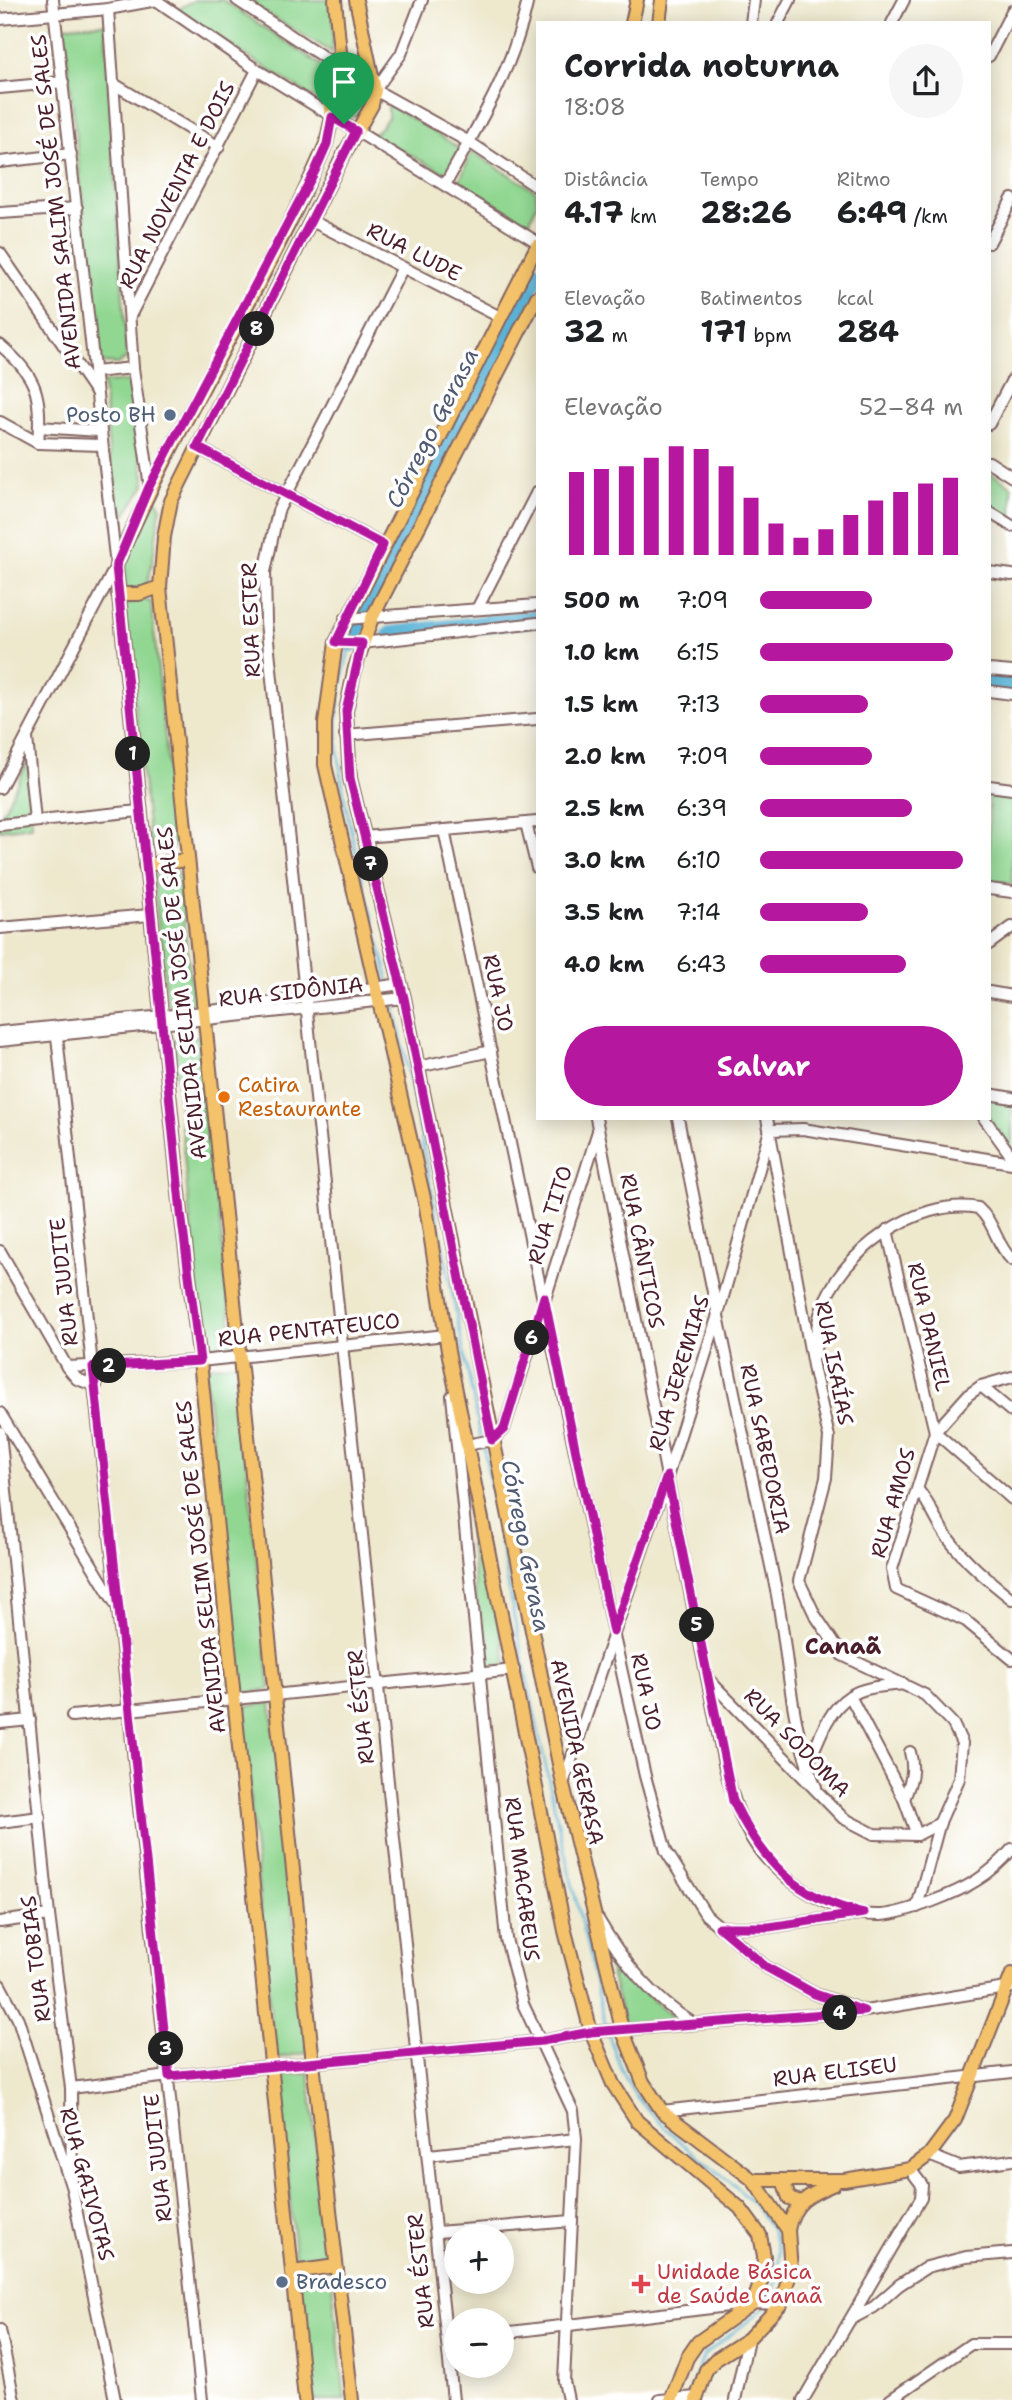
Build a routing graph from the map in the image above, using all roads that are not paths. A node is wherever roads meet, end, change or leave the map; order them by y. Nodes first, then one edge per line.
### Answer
1 (53, 0) edge
2 (156, 0) edge
3 (237, 0) edge
4 (335, 0) edge
5 (356, 0) edge
6 (422, 0) edge
7 (528, 0) edge
8 (637, 0) edge
9 (662, 0) edge
10 (754, 0) edge
11 (790, 0) edge
12 (904, 0) edge
13 (108, 9) junction
14 (1012, 11) edge
15 (54, 13) junction
16 (0, 19) edge
17 (632, 21) edge
18 (659, 21) edge
19 (751, 21) edge
20 (779, 21) edge
21 (893, 21) edge
22 (991, 53) edge
23 (337, 66) junction
24 (257, 70) junction
25 (63, 82) junction
26 (114, 84) junction
27 (0, 88) edge
28 (375, 90) junction
29 (332, 117) junction
30 (356, 131) junction
31 (469, 142) junction
32 (219, 147) junction
33 (71, 154) junction
34 (0, 162) edge
35 (446, 183) junction
36 (536, 186) edge
37 (1012, 199) edge
38 (77, 208) junction
39 (0, 213) edge
40 (312, 221) junction
41 (991, 239) edge
42 (536, 243) edge
43 (536, 246) edge
44 (0, 253) edge
45 (402, 269) junction
46 (536, 299) edge
47 (130, 317) junction
48 (500, 317) junction
49 (0, 345) edge
50 (134, 368) junction
51 (212, 372) junction
52 (94, 373) junction
53 (230, 381) junction
54 (1010, 387) edge
55 (96, 393) junction
56 (991, 420) edge
57 (0, 422) edge
58 (39, 428) junction
59 (99, 431) junction
60 (38, 443) junction
61 (101, 445) junction
62 (197, 447) junction
63 (991, 463) edge
64 (1012, 478) edge
65 (149, 487) junction
66 (286, 495) junction
67 (536, 496) edge
68 (171, 501) junction
69 (991, 513) edge
70 (1012, 526) edge
71 (383, 545) junction
72 (116, 566) junction
73 (991, 575) edge
74 (1012, 575) edge
75 (160, 587) junction
76 (118, 594) junction
77 (536, 604) edge
78 (477, 609) junction
79 (349, 619) junction
80 (369, 620) junction
81 (536, 623) edge
82 (352, 642) junction
83 (991, 670) edge
84 (1012, 672) edge
85 (991, 691) edge
86 (1012, 694) edge
87 (536, 719) edge
88 (345, 736) junction
89 (27, 737) junction
90 (991, 786) edge
91 (0, 788) edge
92 (1012, 789) edge
93 (139, 811) junction
94 (35, 821) junction
95 (532, 822) edge
96 (0, 825) edge
97 (444, 830) junction
98 (364, 837) junction
99 (536, 859) edge
100 (188, 860) junction
101 (145, 864) junction
102 (991, 889) edge
103 (1012, 892) edge
104 (150, 915) junction
105 (1012, 927) edge
106 (0, 928) edge
107 (991, 943) edge
108 (398, 984) junction
109 (991, 992) edge
110 (387, 996) junction
111 (1012, 996) edge
112 (306, 1004) junction
113 (204, 1016) junction
114 (162, 1020) junction
115 (56, 1031) junction
116 (0, 1032) edge
117 (0, 1041) edge
118 (491, 1051) junction
119 (418, 1067) junction
120 (991, 1094) edge
121 (1012, 1098) edge
122 (678, 1120) edge
123 (985, 1120) edge
124 (599, 1122) edge
125 (769, 1124) edge
126 (1012, 1160) edge
127 (887, 1230) junction
128 (0, 1251) edge
129 (1012, 1260) edge
130 (544, 1297) junction
131 (717, 1318) junction
132 (446, 1335) junction
133 (342, 1347) junction
134 (448, 1351) junction
135 (240, 1356) junction
136 (200, 1361) junction
137 (67, 1367) junction
138 (93, 1367) junction
139 (814, 1371) junction
140 (1012, 1377) edge
141 (96, 1386) junction
142 (981, 1386) junction
143 (1012, 1412) edge
144 (0, 1413) edge
145 (0, 1432) edge
146 (934, 1432) junction
147 (489, 1441) junction
148 (469, 1445) junction
149 (667, 1476) junction
150 (918, 1490) junction
151 (1012, 1499) edge
152 (799, 1581) junction
153 (776, 1589) junction
154 (1012, 1599) edge
155 (120, 1611) junction
156 (613, 1632) junction
157 (1012, 1659) edge
158 (514, 1670) junction
159 (478, 1673) junction
160 (708, 1679) junction
161 (377, 1683) junction
162 (907, 1684) junction
163 (275, 1695) junction
164 (850, 1696) junction
165 (233, 1699) junction
166 (131, 1710) junction
167 (72, 1716) dead end
168 (30, 1720) junction
169 (0, 1723) edge
170 (909, 1752) dead end
171 (807, 1768) junction
172 (563, 1784) junction
173 (816, 1787) junction
174 (904, 1799) junction
175 (40, 1817) junction
176 (0, 1822) edge
177 (940, 1822) junction
178 (917, 1835) junction
179 (1012, 1849) edge
180 (590, 1906) junction
181 (917, 1907) junction
182 (864, 1913) junction
183 (49, 1915) junction
184 (0, 1922) edge
185 (719, 1927) junction
186 (1012, 1974) edge
187 (0, 1985) edge
188 (1008, 1987) edge
189 (864, 2011) junction
190 (694, 2024) junction
191 (618, 2030) junction
192 (595, 2032) junction
193 (542, 2041) junction
194 (416, 2052) junction
195 (313, 2063) junction
196 (270, 2067) junction
197 (1012, 2072) edge
198 (169, 2076) junction
199 (972, 2076) junction
200 (71, 2088) junction
201 (662, 2111) junction
202 (576, 2140) junction
203 (429, 2155) junction
204 (929, 2155) junction
205 (1012, 2160) edge
206 (910, 2169) junction
207 (753, 2180) junction
208 (844, 2180) junction
209 (784, 2183) junction
210 (72, 2189) junction
211 (800, 2202) junction
212 (572, 2221) junction
213 (788, 2230) junction
214 (437, 2232) junction
215 (1012, 2253) edge
216 (336, 2266) junction
217 (292, 2272) junction
218 (768, 2303) junction
219 (448, 2308) edge
220 (849, 2321) junction
221 (565, 2325) junction
222 (514, 2331) edge
223 (1, 2337) edge
224 (748, 2339) junction
225 (1012, 2344) edge
226 (453, 2378) edge
227 (695, 2398) edge
228 (894, 2398) edge
229 (670, 2399) edge
230 (14, 2400) edge
231 (115, 2400) edge
232 (202, 2400) edge
233 (304, 2400) edge
234 (352, 2400) edge
235 (453, 2400) edge
236 (568, 2400) edge
237 (735, 2400) edge
238 (803, 2400) edge

1 - 15 street, AVENIDA SALIM JOSÉ DE SALES
2 - 13 street
2 - 24 street
3 - 23 street
4 - 23 main road, AVENIDA SELIM JOSÉ DE SALES
5 - 28 main road
6 - 28 street
7 - 31 street
8 - 17 main road
9 - 18 main road
10 - 19 street
11 - 20 street
12 - 21 street
13 - 15 street
13 - 26 street
14 - 22 street
15 - 16 street
15 - 25 street, AVENIDA SALIM JOSÉ DE SALES
23 - 28 street
23 - 29 main road, AVENIDA SELIM JOSÉ DE SALES
24 - 29 street
24 - 32 street, RUA NOVENTA E DOIS
25 - 27 street
25 - 33 street, AVENIDA SALIM JOSÉ DE SALES
26 - 32 street
26 - 47 street
28 - 30 main road, AVENIDA SELIM JOSÉ DE SALES
28 - 31 street
29 - 30 street
29 - 51 main road, AVENIDA SELIM JOSÉ DE SALES
30 - 35 street
30 - 40 main road, AVENIDA SELIM JOSÉ DE SALES
31 - 35 street
31 - 36 street
32 - 47 street, RUA NOVENTA E DOIS
33 - 34 street
33 - 38 street, AVENIDA SALIM JOSÉ DE SALES
35 - 42 street
37 - 41 street
38 - 39 street
38 - 52 street, AVENIDA SALIM JOSÉ DE SALES
40 - 45 street, RUA LUDE
40 - 53 main road, AVENIDA SELIM JOSÉ DE SALES
43 - 48 main road, AVENIDA GERASA
44 - 55 street
45 - 48 street, RUA LUDE
45 - 66 street, RUA ESTER
46 - 80 main road
47 - 50 street
48 - 71 main road, AVENIDA GERASA
49 - 58 street
50 - 52 street
50 - 65 street
51 - 53 main road
51 - 65 main road, AVENIDA SELIM JOSÉ DE SALES
52 - 55 street, AVENIDA SALIM JOSÉ DE SALES
53 - 62 main road, AVENIDA SELIM JOSÉ DE SALES
54 - 56 street
55 - 59 street, AVENIDA SALIM JOSÉ DE SALES
57 - 60 street
58 - 59 street
58 - 60 street
59 - 61 street, AVENIDA SALIM JOSÉ DE SALES
60 - 61 street
61 - 72 street, AVENIDA SALIM JOSÉ DE SALES
62 - 66 street
62 - 68 main road, AVENIDA SELIM JOSÉ DE SALES
63 - 64 street
65 - 68 main road
65 - 72 main road, AVENIDA SELIM JOSÉ DE SALES
66 - 71 street
66 - 112 street, RUA ESTER
67 - 78 street
68 - 75 main road, AVENIDA SELIM JOSÉ DE SALES
69 - 70 street
71 - 79 main road, AVENIDA GERASA
72 - 76 main road, AVENIDA SELIM JOSÉ DE SALES
72 - 89 street
73 - 74 street
75 - 76 main road
75 - 100 main road, AVENIDA SELIM JOSÉ DE SALES
76 - 93 main road, AVENIDA SELIM JOSÉ DE SALES
77 - 78 street
78 - 80 street
79 - 80 street
79 - 82 main road, AVENIDA GERASA
80 - 82 main road
81 - 82 street
82 - 88 main road, AVENIDA GERASA
82 - 110 main road, AVENIDA GERASA
83 - 84 street
85 - 86 street
87 - 88 street
88 - 98 main road, AVENIDA GERASA
89 - 91 street
89 - 94 street
90 - 92 street
93 - 94 street
93 - 101 main road, AVENIDA SELIM JOSÉ DE SALES
94 - 96 street
95 - 97 street
95 - 99 street
97 - 98 street
97 - 118 street, RUA JO
98 - 108 main road, AVENIDA GERASA
100 - 101 main road
100 - 113 main road, AVENIDA SELIM JOSÉ DE SALES
101 - 104 main road, AVENIDA SELIM JOSÉ DE SALES
102 - 103 street
104 - 106 street
104 - 114 main road, AVENIDA SELIM JOSÉ DE SALES
105 - 107 street
108 - 110 main road, AVENIDA GERASA
108 - 110 street, RUA SIDÔNIA
109 - 111 street
110 - 112 street, RUA SIDÔNIA
110 - 119 main road, AVENIDA GERASA
110 - 132 main road, AVENIDA GERASA
112 - 113 street, RUA SIDÔNIA
112 - 133 street, RUA ÉSTER
113 - 114 street, RUA SIDÔNIA
113 - 135 main road, AVENIDA SELIM JOSÉ DE SALES
114 - 115 street, RUA SIDÔNIA
114 - 136 main road, AVENIDA SELIM JOSÉ DE SALES
115 - 116 street, RUA SIDÔNIA
115 - 117 street, RUA SIDÔNIA
115 - 138 street, RUA JUDITE
118 - 119 street
118 - 130 street, RUA JO
119 - 147 main road, AVENIDA GERASA
120 - 121 street
122 - 131 street, RUA SABEDORIA
123 - 126 street
124 - 130 street, RUA TITO
124 - 149 street, RUA CÂNTICOS
125 - 126 street
125 - 131 street, RUA JEREMIAS
125 - 139 street, RUA ISAÍAS
127 - 129 street
127 - 139 street
127 - 146 street, RUA DANIEL
128 - 137 street
130 - 147 street, RUA TITO
130 - 156 street, RUA JO
131 - 149 street, RUA JEREMIAS
131 - 153 street, RUA SABEDORIA
132 - 133 street, RUA PENTATEUCO
132 - 134 main road, AVENIDA GERASA
133 - 135 street, RUA PENTATEUCO
133 - 161 street, RUA ÉSTER
134 - 148 main road, AVENIDA GERASA
134 - 159 street, RUA MACABEUS
135 - 136 street, RUA PENTATEUCO
135 - 163 main road, AVENIDA SELIM JOSÉ DE SALES
136 - 138 street, RUA PENTATEUCO
136 - 165 main road, AVENIDA SELIM JOSÉ DE SALES
137 - 138 street, RUA PENTATEUCO
137 - 141 street
138 - 141 street, RUA JUDITE
139 - 152 street, RUA ISAÍAS
140 - 142 street, RUA AMOS
141 - 155 street, RUA JUDITE
142 - 143 street
142 - 146 street, RUA AMOS
144 - 155 street
145 - 168 street, RUA TOBIAS
146 - 150 street, RUA AMOS
146 - 151 street
147 - 148 street
147 - 172 main road, AVENIDA GERASA
148 - 158 main road, AVENIDA GERASA
149 - 156 street, RUA JEREMIAS
149 - 160 street, RUA CÂNTICOS
150 - 154 street
150 - 157 street, RUA AMOS
152 - 153 street
152 - 162 street
153 - 171 street, RUA SABEDORIA
155 - 166 street, RUA JUDITE
156 - 172 street, RUA JEREMIAS
156 - 185 street, RUA JO
158 - 159 street
158 - 192 main road, AVENIDA GERASA
159 - 161 street
159 - 193 street, RUA MACABEUS
160 - 173 street, RUA SODOMA
160 - 182 street
161 - 163 street
161 - 194 street, RUA ÉSTER
162 - 164 street
162 - 177 street
163 - 165 street
163 - 195 main road, AVENIDA SELIM JOSÉ DE SALES
164 - 171 street
164 - 174 street
165 - 166 street
165 - 196 main road, AVENIDA SELIM JOSÉ DE SALES
166 - 167 street
166 - 198 street, RUA JUDITE
168 - 169 street
168 - 175 street, RUA TOBIAS
170 - 174 street
171 - 173 street, RUA SABEDORIA
172 - 180 main road, AVENIDA GERASA
173 - 178 street, RUA SODOMA
174 - 178 street
175 - 176 street
175 - 183 street, RUA TOBIAS
177 - 178 street
177 - 181 street
179 - 181 street
180 - 190 street
180 - 191 main road, AVENIDA GERASA
181 - 182 street
182 - 185 street
183 - 184 street
183 - 200 street, RUA TOBIAS
185 - 189 street, RUA JO
186 - 188 main road
187 - 210 street, RUA GAIVOTAS
188 - 189 street
188 - 199 main road
189 - 190 street
190 - 191 street
191 - 192 street
191 - 201 main road, AVENIDA GERASA
192 - 193 street
192 - 218 main road, AVENIDA GERASA
193 - 194 street
193 - 202 street, RUA MACABEUS
194 - 195 street
194 - 203 street, RUA ÉSTER
195 - 196 street
195 - 216 main road, AVENIDA SELIM JOSÉ DE SALES
196 - 198 street
196 - 217 main road, AVENIDA SELIM JOSÉ DE SALES
197 - 199 street, RUA ELISEU
198 - 200 street
198 - 232 street, RUA JUDITE
199 - 201 street, RUA ELISEU
199 - 204 main road
200 - 210 street, RUA TOBIAS
201 - 207 main road, AVENIDA GERASA
202 - 203 street
202 - 212 street, RUA MACABEUS
203 - 214 street, RUA ÉSTER
204 - 205 street
204 - 206 main road
206 - 208 main road
206 - 220 street
207 - 209 main road
207 - 213 main road, AVENIDA GERASA
208 - 209 main road
208 - 211 main road
209 - 211 main road
210 - 231 street, RUA GAIVOTAS
211 - 213 main road
212 - 214 street
212 - 221 street, RUA MACABEUS
213 - 218 main road, AVENIDA GERASA
214 - 219 street, RUA ÉSTER
215 - 220 street
216 - 217 main road
216 - 234 main road, AVENIDA SELIM JOSÉ DE SALES
217 - 233 main road, AVENIDA SELIM JOSÉ DE SALES
218 - 221 street
218 - 224 main road, AVENIDA GERASA
218 - 229 main road, AVENIDA GERASA
220 - 238 street
221 - 222 street
221 - 236 street, RUA MACABEUS
223 - 230 street
224 - 227 main road, AVENIDA GERASA
224 - 237 street
225 - 228 street
226 - 235 street, RUA ÉSTER
227 - 229 street, AVENIDA GERASA

